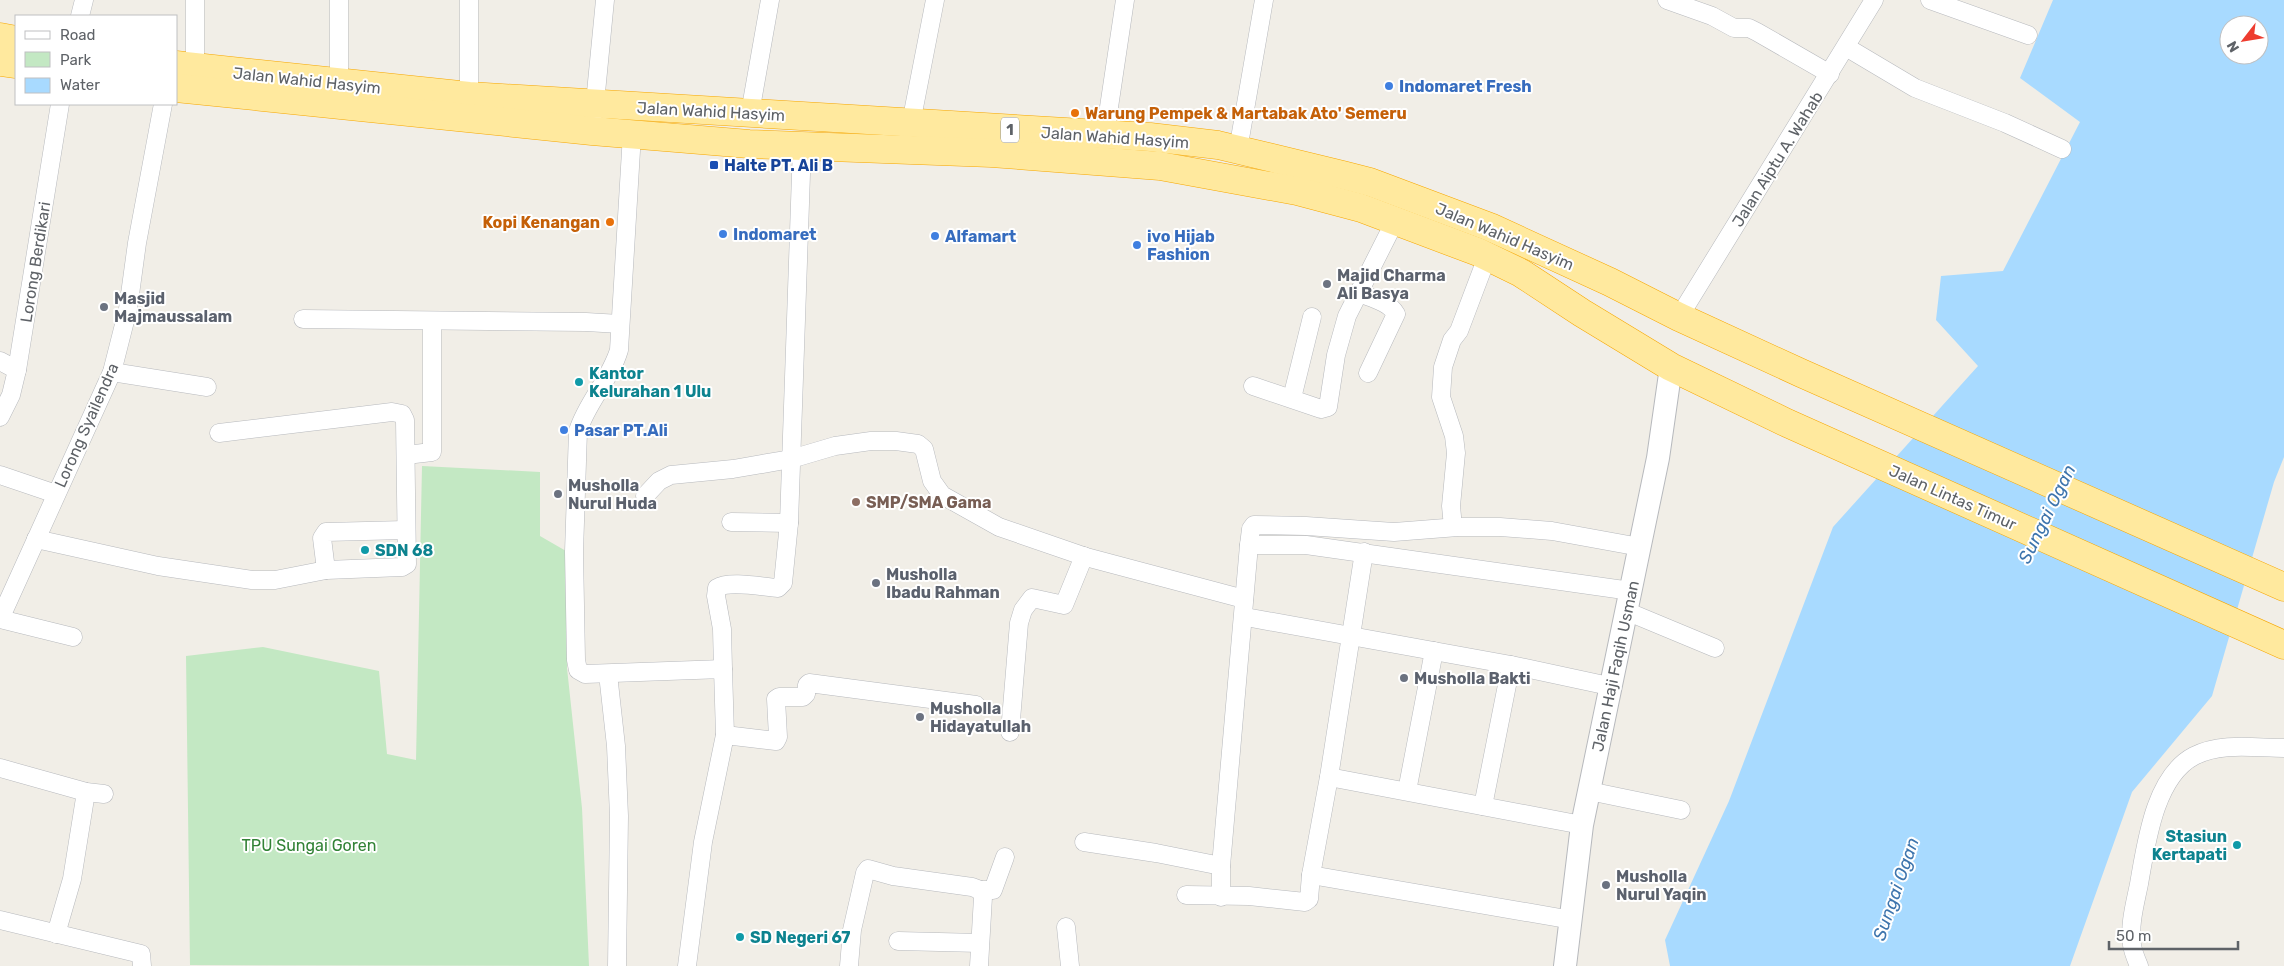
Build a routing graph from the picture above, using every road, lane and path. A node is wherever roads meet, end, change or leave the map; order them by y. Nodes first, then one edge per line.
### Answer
1 (84, 0) edge
2 (195, 0) edge
3 (339, 0) edge
4 (469, 0) edge
5 (605, 0) edge
6 (770, 0) edge
7 (935, 0) edge
8 (1125, 0) edge
9 (1264, 0) edge
10 (1667, 0) edge
11 (1874, 0) edge
12 (1930, 0) edge
13 (80, 15) edge
14 (2028, 35) dead end
15 (0, 37) edge
16 (15, 40) edge
17 (1846, 47) junction
18 (0, 62) edge
19 (15, 64) edge
20 (182, 74) edge
21 (1830, 74) junction
22 (338, 83) junction
23 (469, 96) junction
24 (60, 105) edge
25 (163, 105) edge
26 (750, 113) junction
27 (593, 117) junction
28 (912, 123) junction
29 (632, 134) junction
30 (1105, 134) junction
31 (802, 145) junction
32 (2062, 149) dead end
33 (1238, 150) junction
34 (1303, 165) junction
35 (1297, 191) junction
36 (1396, 221) junction
37 (1487, 257) junction
38 (1359, 292) junction
39 (1312, 317) dead end
40 (1679, 317) junction
41 (303, 319) dead end
42 (432, 320) junction
43 (620, 324) junction
44 (0, 361) edge
45 (1671, 367) junction
46 (17, 370) junction
47 (112, 372) junction
48 (1368, 373) dead end
49 (1253, 386) dead end
50 (207, 387) dead end
51 (1292, 398) junction
52 (0, 418) edge
53 (1787, 423) joint
54 (219, 433) dead end
55 (406, 455) junction
56 (791, 459) junction
57 (0, 475) edge
58 (56, 494) junction
59 (645, 496) dead end
60 (731, 522) dead end
61 (789, 523) junction
62 (1306, 526) junction
63 (1453, 527) junction
64 (405, 530) junction
65 (36, 539) junction
66 (1249, 545) junction
67 (1306, 545) junction
68 (1640, 547) junction
69 (1364, 552) junction
70 (1084, 556) junction
71 (326, 570) junction
72 (2284, 588) edge
73 (1244, 599) junction
74 (1629, 601) junction
75 (1251, 618) dead end
76 (0, 619) edge
77 (73, 637) dead end
78 (1351, 637) junction
79 (2284, 645) edge
80 (1715, 648) dead end
81 (1434, 651) junction
82 (1511, 664) junction
83 (723, 669) junction
84 (608, 674) junction
85 (1609, 686) junction
86 (976, 705) dead end
87 (1010, 732) dead end
88 (725, 735) junction
89 (2284, 748) edge
90 (0, 768) edge
91 (1329, 777) junction
92 (1407, 791) junction
93 (1589, 791) junction
94 (86, 792) junction
95 (104, 794) dead end
96 (1483, 806) junction
97 (1680, 810) dead end
98 (1582, 825) junction
99 (1084, 842) dead end
100 (1005, 857) dead end
101 (1221, 866) junction
102 (1311, 875) junction
103 (980, 890) junction
104 (1186, 895) dead end
105 (1221, 897) junction
106 (0, 920) edge
107 (1572, 920) junction
108 (1066, 927) dead end
109 (56, 934) junction
110 (898, 941) dead end
111 (980, 943) junction
112 (142, 966) edge
113 (617, 966) edge
114 (687, 966) edge
115 (849, 966) edge
116 (979, 966) edge
117 (1070, 966) edge
118 (1566, 966) edge
119 (2139, 966) edge

1 - 13 street
2 - 20 street
3 - 22 street
4 - 23 street
5 - 27 street
6 - 26 street
7 - 28 street
8 - 30 street
9 - 33 street
10 - 21 street
11 - 17 street, Jalan Aiptu A. Wahab
12 - 14 street
15 - 16 highway
17 - 21 street, Jalan Aiptu A. Wahab
17 - 32 street
18 - 19 highway
20 - 22 highway, Jalan Wahid Hasyim / 1
20 - 27 highway, Jalan Wahid Hasyim / 1
21 - 40 street, Jalan Aiptu A. Wahab
22 - 23 highway, Jalan Wahid Hasyim / 1
23 - 27 highway, Jalan Wahid Hasyim / 1
24 - 46 street, Lorong Berdikari
25 - 47 street, Lorong Syailendra
26 - 27 highway, Jalan Wahid Hasyim / 1
26 - 28 highway, Jalan Wahid Hasyim / 1
27 - 29 highway, Jalan Wahid Hasyim / 1
28 - 30 highway, Jalan Wahid Hasyim / 1
29 - 31 highway, Jalan Wahid Hasyim / 1
29 - 43 street
30 - 33 highway, Jalan Wahid Hasyim / 1
31 - 35 highway, Jalan Wahid Hasyim / 1
31 - 56 street
33 - 34 highway, Jalan Wahid Hasyim / 1
34 - 35 highway
34 - 40 highway, Jalan Wahid Hasyim / 1
35 - 36 highway, Jalan Wahid Hasyim / 1
36 - 37 highway, Jalan Wahid Hasyim / 1
36 - 38 street
37 - 45 highway, Jalan Wahid Hasyim / 1
37 - 63 street
38 - 48 street
38 - 51 street
39 - 51 street
40 - 72 highway, Jalan Wahid Hasyim / 1
41 - 42 street
42 - 43 street
42 - 55 street
43 - 84 street
44 - 46 street
45 - 53 highway, Jalan Wahid Hasyim / 1
45 - 68 street, Jalan Haji Faqih Usman
46 - 52 street, Lorong Berdikari
47 - 50 street
47 - 58 street, Lorong Syailendra
49 - 51 street
53 - 79 highway, Jalan Lintas Timur / 1
54 - 55 street
55 - 64 street
56 - 59 street
56 - 61 street
56 - 70 street
57 - 58 street
58 - 65 street, Lorong Syailendra
60 - 61 street
61 - 83 street
62 - 63 street
62 - 66 street
62 - 67 street
63 - 68 street
64 - 71 street
64 - 71 street
65 - 71 street
65 - 76 street, Lorong Syailendra
66 - 67 street
66 - 73 street
67 - 69 street
68 - 74 street, Jalan Haji Faqih Usman
69 - 74 street
69 - 78 street
70 - 73 street
70 - 87 street
73 - 101 street
74 - 80 street
74 - 85 street, Jalan Haji Faqih Usman
75 - 78 street
76 - 77 street
78 - 81 street
78 - 91 street
81 - 82 street
81 - 92 street
82 - 85 street
82 - 96 street
83 - 84 street
83 - 88 street
84 - 113 street
85 - 93 street, Jalan Haji Faqih Usman
86 - 88 street
88 - 114 street
89 - 119 street
90 - 94 street
91 - 92 street
91 - 102 street
92 - 96 street
93 - 97 street
93 - 98 street, Jalan Haji Faqih Usman
94 - 95 street
94 - 109 street
96 - 98 street
98 - 107 street, Jalan Haji Faqih Usman
99 - 101 street
100 - 103 street
101 - 105 street
102 - 105 street
102 - 107 street
103 - 111 street
103 - 115 street
104 - 105 street
106 - 109 street
107 - 118 street, Jalan Haji Faqih Usman
108 - 117 street
109 - 112 street
110 - 111 street
111 - 116 street

